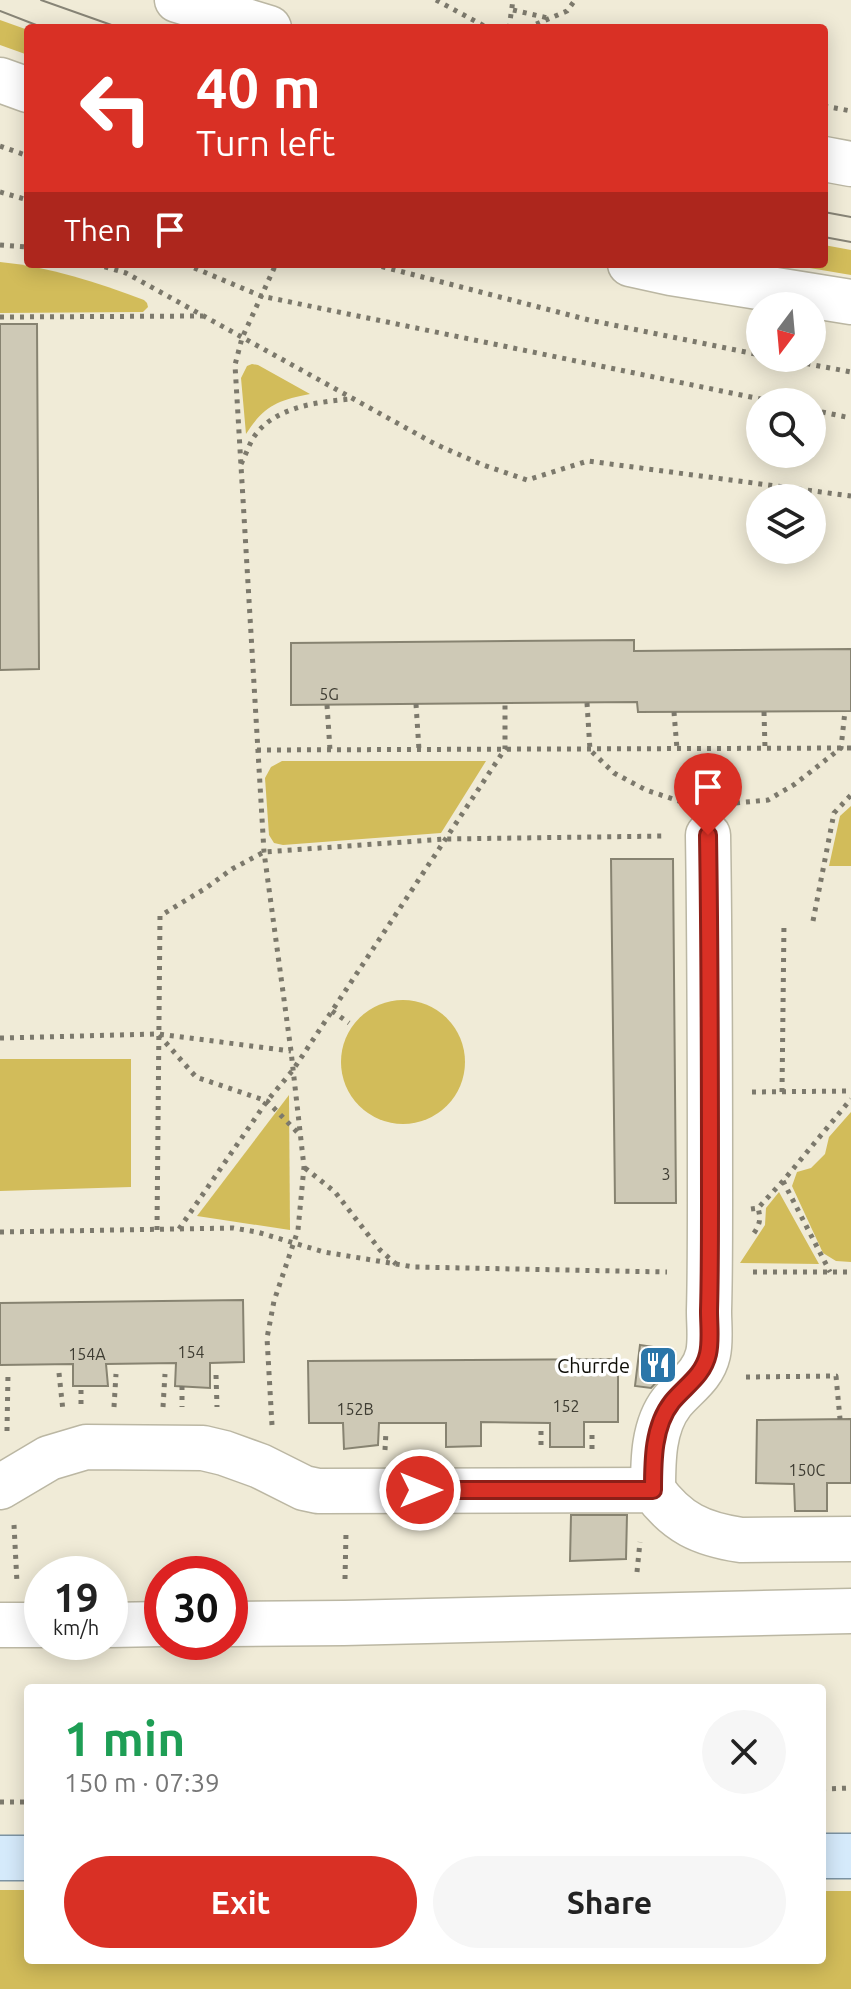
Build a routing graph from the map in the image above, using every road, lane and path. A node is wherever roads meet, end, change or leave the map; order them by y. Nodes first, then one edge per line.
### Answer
1 (177, 0) edge
2 (436, 0) edge
3 (513, 0) edge
4 (575, 0) edge
5 (513, 10) junction
6 (549, 18) junction
7 (256, 24) edge
8 (481, 24) edge
9 (510, 24) edge
10 (536, 24) edge
11 (0, 80) edge
12 (24, 89) edge
13 (828, 107) edge
14 (851, 111) edge
15 (0, 146) edge
16 (24, 155) edge
17 (828, 160) edge
18 (851, 164) edge
19 (0, 192) edge
20 (24, 199) edge
21 (0, 245) edge
22 (24, 247) edge
23 (109, 268) edge
24 (194, 268) edge
25 (274, 268) edge
26 (388, 268) edge
27 (648, 268) edge
28 (261, 296) junction
29 (851, 302) edge
30 (206, 316) junction
31 (0, 317) edge
32 (242, 338) junction
33 (746, 352) edge
34 (826, 367) edge
35 (851, 372) edge
36 (746, 396) edge
37 (353, 399) junction
38 (826, 413) edge
39 (851, 418) edge
40 (241, 465) junction
41 (851, 496) edge
42 (505, 703) dead end
43 (587, 703) dead end
44 (416, 704) dead end
45 (327, 705) dead end
46 (845, 711) dead end
47 (674, 712) dead end
48 (764, 712) dead end
49 (765, 748) junction
50 (841, 748) junction
51 (851, 748) edge
52 (505, 749) junction
53 (677, 749) junction
54 (257, 750) junction
55 (330, 750) junction
56 (419, 750) junction
57 (590, 750) junction
58 (851, 795) edge
59 (706, 814) junction
60 (445, 839) junction
61 (264, 852) junction
62 (813, 921) dead end
63 (784, 922) dead end
64 (332, 1011) junction
65 (349, 1023) dead end
66 (158, 1034) junction
67 (0, 1038) edge
68 (291, 1051) junction
69 (293, 1070) junction
70 (851, 1091) edge
71 (710, 1092) junction
72 (782, 1092) junction
73 (851, 1099) edge
74 (267, 1101) junction
75 (300, 1136) junction
76 (304, 1167) junction
77 (783, 1181) junction
78 (758, 1208) dead end
79 (179, 1229) junction
80 (157, 1230) junction
81 (0, 1232) edge
82 (294, 1243) junction
83 (396, 1264) junction
84 (830, 1272) junction
85 (851, 1272) edge
86 (710, 1273) junction
87 (708, 1354) junction
88 (8, 1373) dead end
89 (840, 1419) dead end
90 (7, 1436) dead end
91 (275, 1474) junction
92 (6, 1484) edge
93 (649, 1490) junction
94 (851, 1539) edge
95 (851, 1611) edge
96 (633, 1616) junction
97 (248, 1624) edge
98 (20, 1625) edge
99 (851, 1788) edge
100 (826, 1789) edge
101 (0, 1802) edge
102 (24, 1802) edge
103 (826, 1856) edge
104 (851, 1856) edge
105 (0, 1858) edge
106 (24, 1858) edge

1 - 7 street
2 - 8 path
3 - 5 path
4 - 6 path
5 - 6 path
5 - 9 path
6 - 10 path
11 - 12 street
13 - 14 path
15 - 16 path
17 - 18 street
19 - 20 path
21 - 22 path
23 - 30 path
24 - 28 path
25 - 28 path
26 - 33 path
27 - 29 street
28 - 32 path
28 - 36 path
30 - 31 path
30 - 32 path
32 - 37 path
32 - 40 path
34 - 35 path
37 - 40 path
37 - 41 path
38 - 39 path
40 - 54 path
42 - 52 path
43 - 57 path
44 - 56 path
45 - 55 path
46 - 50 path
47 - 53 path
48 - 49 path
49 - 50 path
49 - 53 path
50 - 51 path
50 - 59 path
52 - 56 path
52 - 57 path
52 - 60 path
53 - 57 path
54 - 55 path
54 - 61 path
55 - 56 path
57 - 59 path
58 - 62 path
59 - 60 path
59 - 71 street
60 - 61 path
60 - 64 path
61 - 66 path
61 - 68 path
63 - 72 path
64 - 65 path
64 - 69 path
66 - 67 path
66 - 68 path
66 - 74 path
66 - 80 path
68 - 69 path
69 - 74 path
69 - 75 path
70 - 72 path
71 - 72 path
71 - 86 street
73 - 77 path
74 - 75 path
74 - 79 path
75 - 76 path
76 - 82 path
76 - 83 path
77 - 78 path
77 - 84 path
79 - 80 path
79 - 82 path
80 - 81 path
82 - 83 path
82 - 91 path
83 - 86 path
84 - 85 path
84 - 86 path
86 - 87 street
87 - 89 path
87 - 93 street
88 - 90 path
91 - 92 street
91 - 93 street
92 - 98 path
93 - 94 street
93 - 96 path
95 - 96 street
96 - 97 street
99 - 100 path
101 - 102 path
103 - 104 main road
105 - 106 main road

